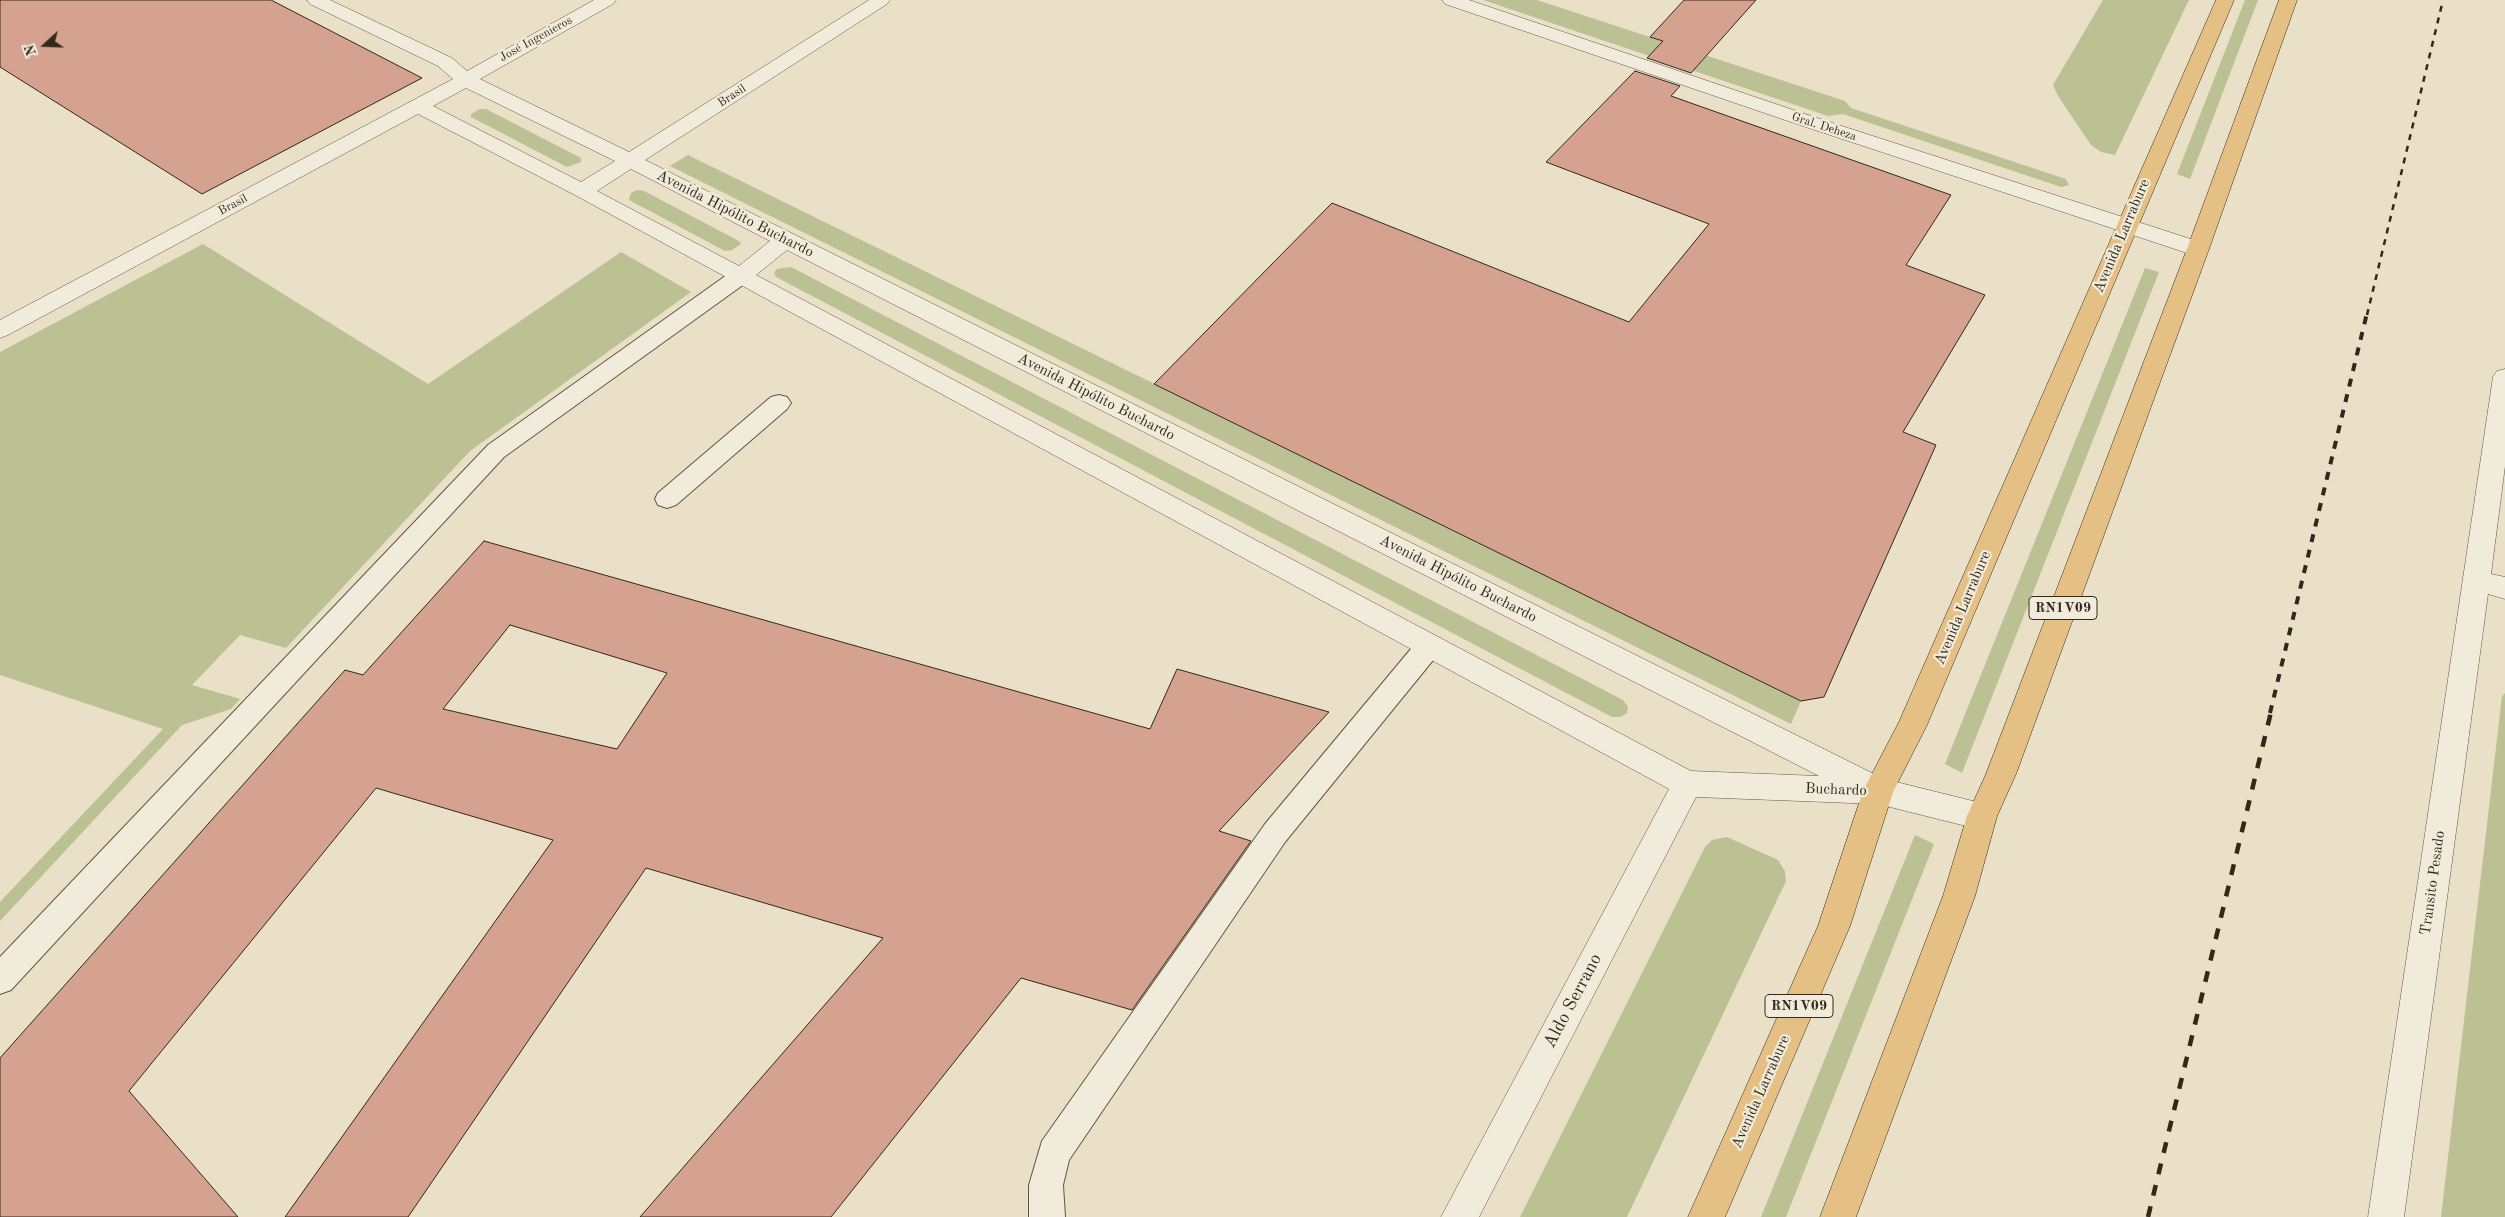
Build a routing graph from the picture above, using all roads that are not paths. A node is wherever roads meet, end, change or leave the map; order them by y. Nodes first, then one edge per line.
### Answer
1 (316, 0) edge
2 (607, 0) edge
3 (881, 0) edge
4 (1451, 0) edge
5 (2225, 0) edge
6 (2288, 0) edge
7 (466, 80) junction
8 (417, 105) junction
9 (632, 161) junction
10 (582, 191) junction
11 (2127, 225) junction
12 (785, 240) junction
13 (2198, 249) junction
14 (739, 277) junction
15 (0, 330) edge
16 (2505, 377) edge
17 (779, 403) dead end
18 (667, 499) dead end
19 (2475, 580) junction
20 (2505, 588) edge
21 (1429, 646) junction
22 (1687, 784) junction
23 (1878, 791) junction
24 (1982, 816) junction
25 (0, 979) edge
26 (1047, 1217) edge
27 (1459, 1217) edge
28 (1706, 1217) edge
29 (1838, 1217) edge
30 (2386, 1217) edge

1 - 7 street, Avenida Hipólito Buchardo
2 - 7 street, José Ingenieros
3 - 9 street, Brasil
4 - 11 street, Gral. Deheza
5 - 11 main road, Avenida Larrabure / RN1V09
6 - 13 main road, RN1V09
7 - 8 street, Brasil
7 - 9 street, Avenida Hipólito Buchardo
8 - 10 street
8 - 15 street, Brasil
9 - 10 street, Brasil
9 - 12 street, Avenida Hipólito Buchardo
10 - 14 street
11 - 13 street, Gral. Deheza
11 - 23 main road, Avenida Larrabure / RN1V09
12 - 14 street
12 - 23 street, Avenida Hipólito Buchardo
13 - 24 main road, RN1V09
14 - 21 street
14 - 25 lane
16 - 19 street, Transito Pesado
17 - 18 lane
19 - 20 street
19 - 30 street, Transito Pesado
21 - 22 street
21 - 26 lane
22 - 23 street, Buchardo
22 - 27 street, Aldo Serrano
23 - 24 street, Buchardo
23 - 28 main road, Avenida Larrabure / RN1V09
24 - 29 main road, RN1V09

